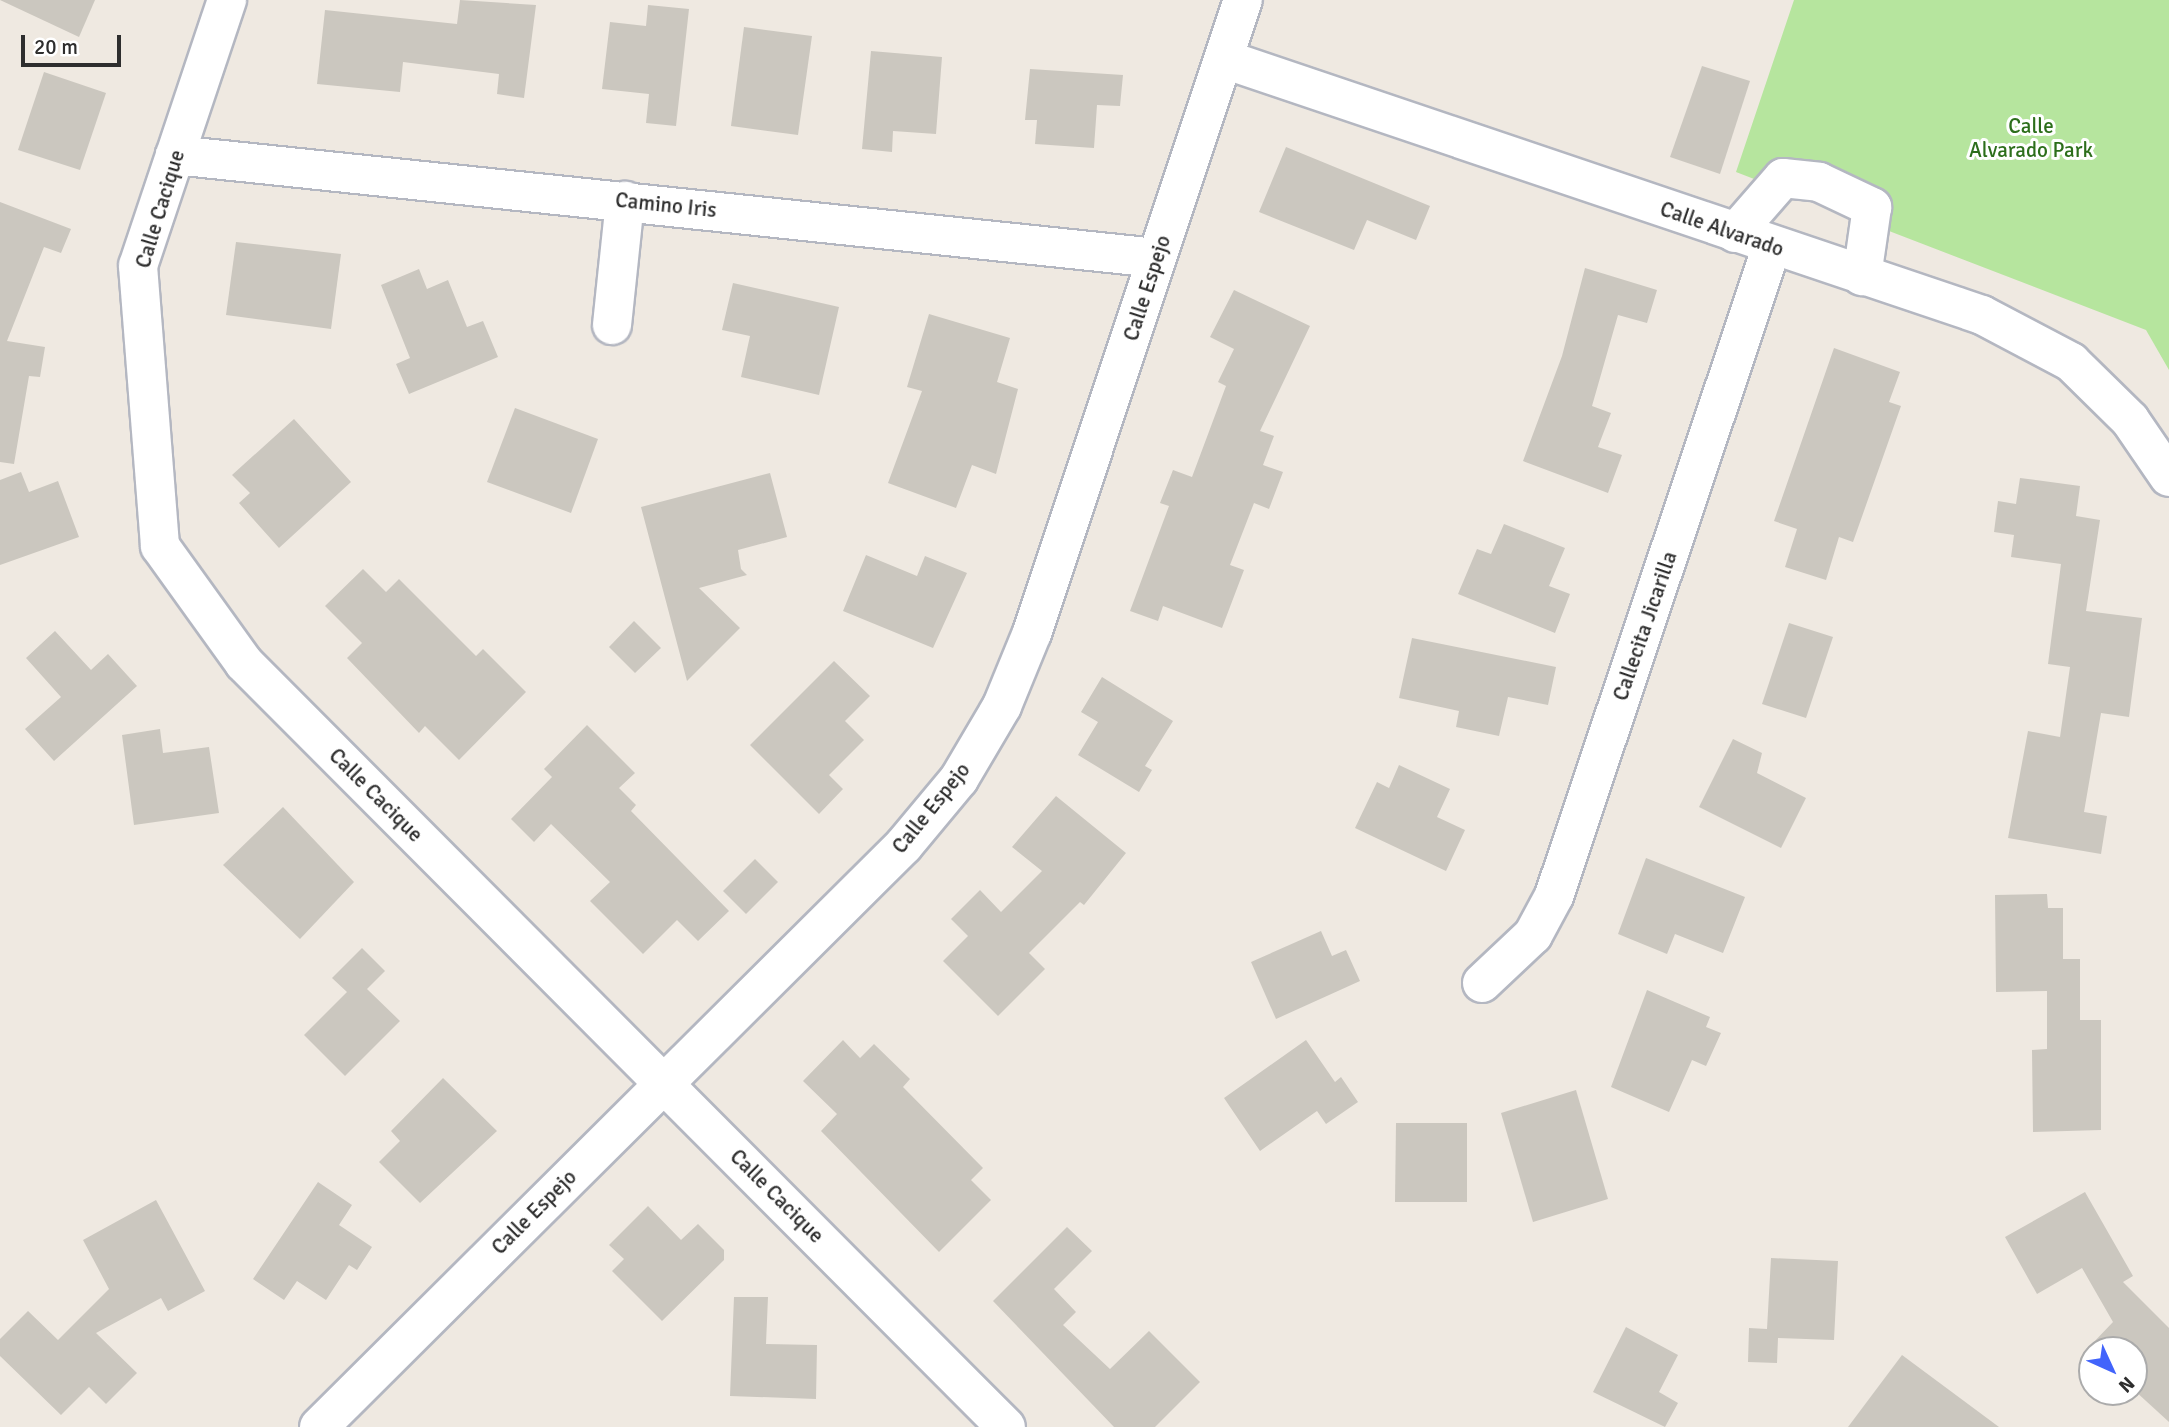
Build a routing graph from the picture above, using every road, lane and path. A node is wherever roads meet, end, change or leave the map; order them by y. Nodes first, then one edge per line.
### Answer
1 (227, 0) edge
2 (1243, 0) edge
3 (1224, 59) junction
4 (176, 155) junction
5 (625, 201) junction
6 (1735, 233) junction
7 (1772, 246) junction
8 (1157, 258) junction
9 (1862, 276) junction
10 (612, 325) dead end
11 (2169, 477) edge
12 (1482, 983) dead end
13 (664, 1083) junction
14 (319, 1427) edge
15 (1006, 1427) edge

1 - 4 street, Calle Cacique
2 - 3 street, Calle Espejo
3 - 6 street, Calle Alvarado
3 - 8 street, Calle Espejo
4 - 5 street, Camino Iris
4 - 13 street, Calle Cacique
5 - 8 street, Camino Iris
5 - 10 street
6 - 7 street, Calle Alvarado
6 - 9 street
7 - 9 street, Calle Alvarado
7 - 12 street, Callecita Jicarilla
8 - 13 street, Calle Espejo
9 - 11 street, Calle Alvarado
13 - 14 street, Calle Espejo
13 - 15 street, Calle Cacique

